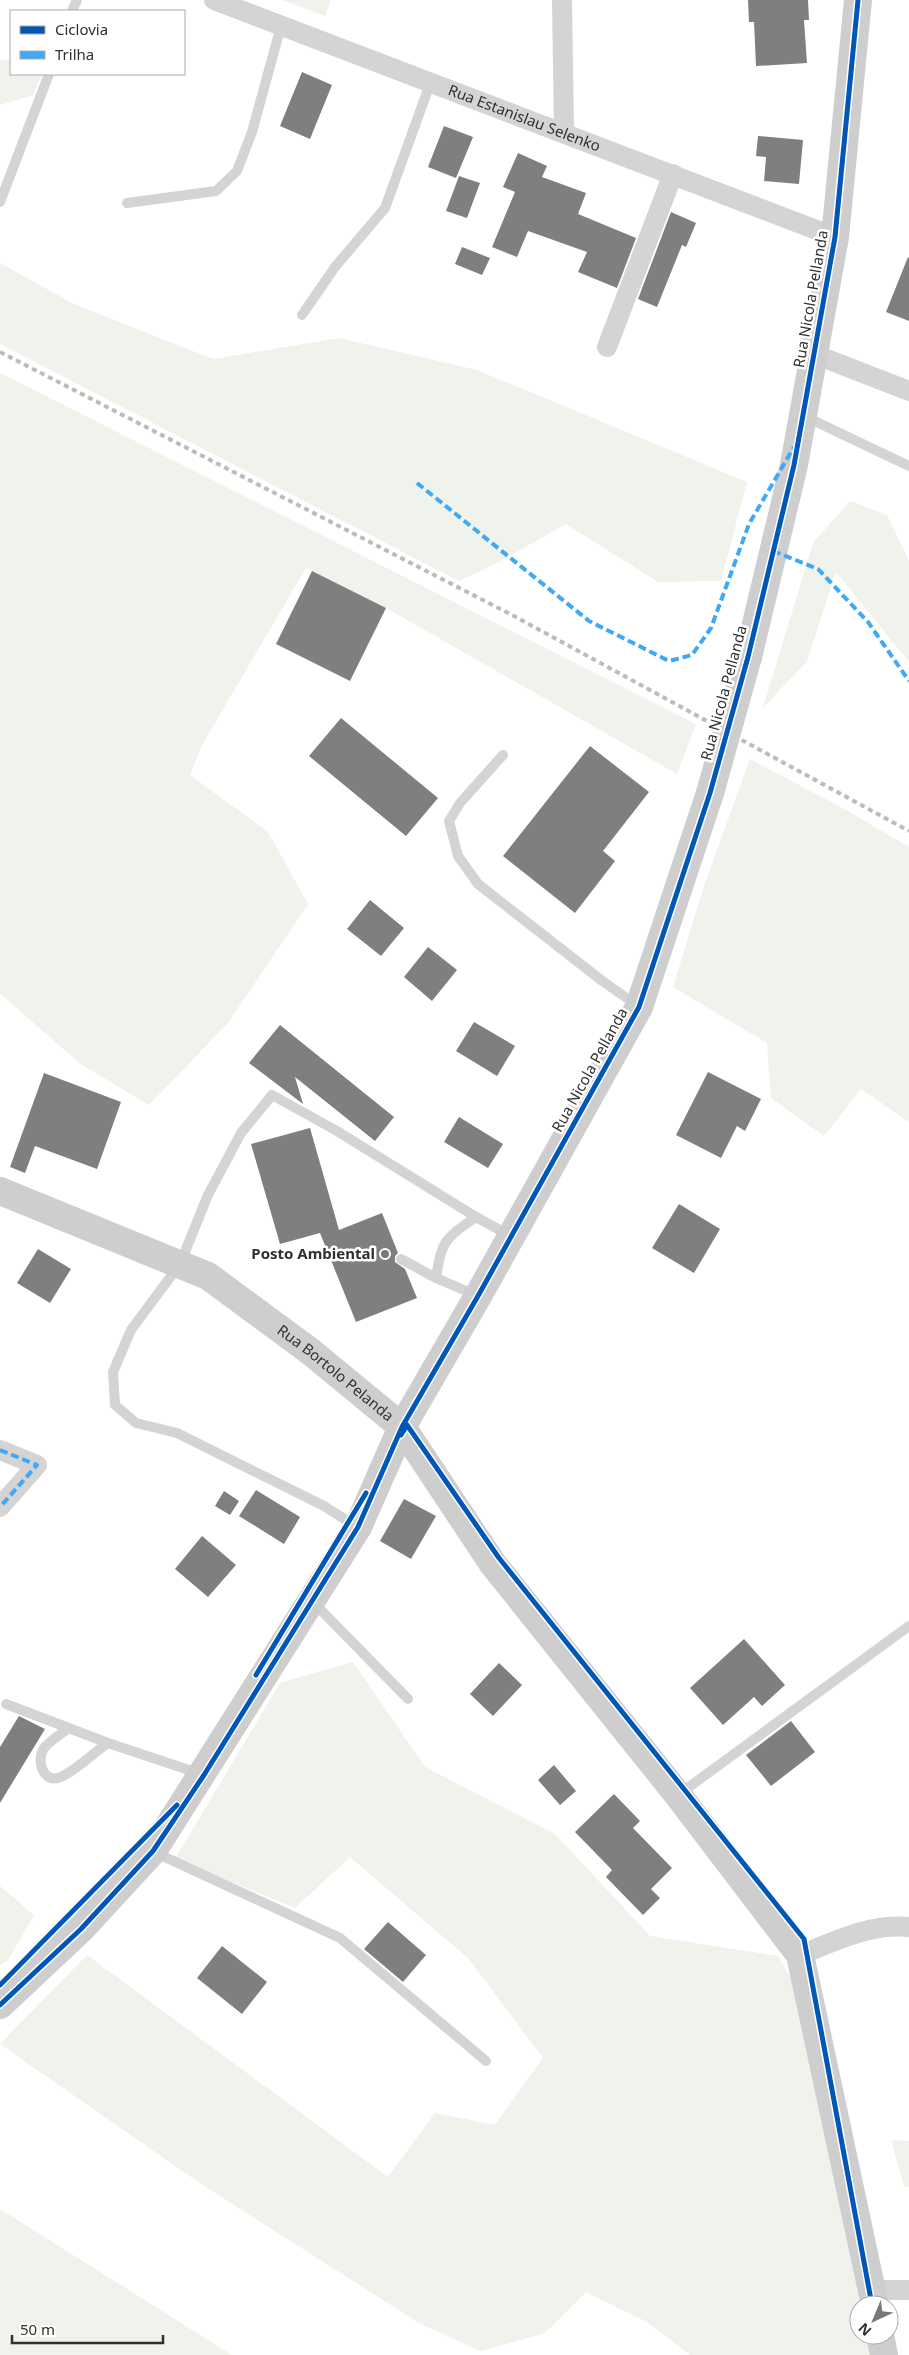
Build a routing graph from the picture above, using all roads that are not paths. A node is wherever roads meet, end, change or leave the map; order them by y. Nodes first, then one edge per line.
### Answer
1 (214, 0) edge
2 (562, 0) edge
3 (858, 0) edge
4 (281, 26) junction
5 (48, 75) edge
6 (430, 84) junction
7 (564, 132) junction
8 (673, 174) junction
9 (0, 202) edge
10 (127, 203) dead end
11 (835, 236) junction
12 (302, 315) dead end
13 (607, 346) dead end
14 (814, 354) junction
15 (909, 391) edge
16 (803, 416) junction
17 (909, 466) edge
18 (503, 756) dead end
19 (639, 1007) junction
20 (0, 1191) edge
21 (476, 1216) junction
22 (512, 1236) junction
23 (401, 1259) dead end
24 (180, 1264) junction
25 (436, 1278) junction
26 (478, 1296) junction
27 (402, 1427) junction
28 (0, 1450) edge
29 (0, 1507) edge
30 (358, 1527) junction
31 (312, 1602) junction
32 (909, 1626) edge
33 (408, 1699) dead end
34 (6, 1704) dead end
35 (69, 1728) junction
36 (108, 1743) junction
37 (204, 1775) junction
38 (678, 1796) junction
39 (153, 1851) junction
40 (909, 1927) edge
41 (800, 1955) junction
42 (0, 2005) edge
43 (486, 2061) dead end
44 (909, 2290) edge
45 (873, 2295) edge
46 (887, 2295) edge

1 - 4 street, Rua Estanislau Selenko
2 - 7 street
3 - 11 main road, Rua Nicola Pellanda
4 - 6 street, Rua Estanislau Selenko
4 - 10 lane
5 - 9 lane
6 - 7 street, Rua Estanislau Selenko
6 - 12 lane
7 - 8 street, Rua Estanislau Selenko
8 - 11 street, Rua Estanislau Selenko
8 - 13 street
11 - 14 main road, Rua Nicola Pellanda
14 - 15 street
14 - 16 main road, Rua Nicola Pellanda
16 - 17 lane
16 - 19 main road, Rua Nicola Pellanda, bridge
18 - 19 lane
19 - 22 main road, Rua Nicola Pellanda
20 - 24 main road, Rua Bortolo Pelanda
21 - 22 lane
21 - 24 lane
21 - 25 lane
22 - 26 main road, Rua Nicola Pellanda
23 - 25 lane
24 - 27 main road, Rua Bortolo Pelanda
24 - 30 lane
25 - 26 lane
26 - 27 main road, Rua Nicola Pellanda
27 - 30 main road, Rua Nicola Pellanda
27 - 38 main road, Rua Bortolo Pelanda
28 - 29 street
30 - 31 main road, Rua Nicola Pellanda
31 - 33 lane
31 - 37 main road, Rua Nicola Pellanda
32 - 38 lane
34 - 35 lane
35 - 36 lane
35 - 36 lane
36 - 37 lane
37 - 39 main road, Rua Nicola Pellanda
38 - 41 main road, Rua Bortolo Pelanda
39 - 42 main road, Rua Nicola Pellanda
39 - 43 lane
40 - 41 street
41 - 45 main road, Rua Bortolo Pelanda
44 - 46 street

